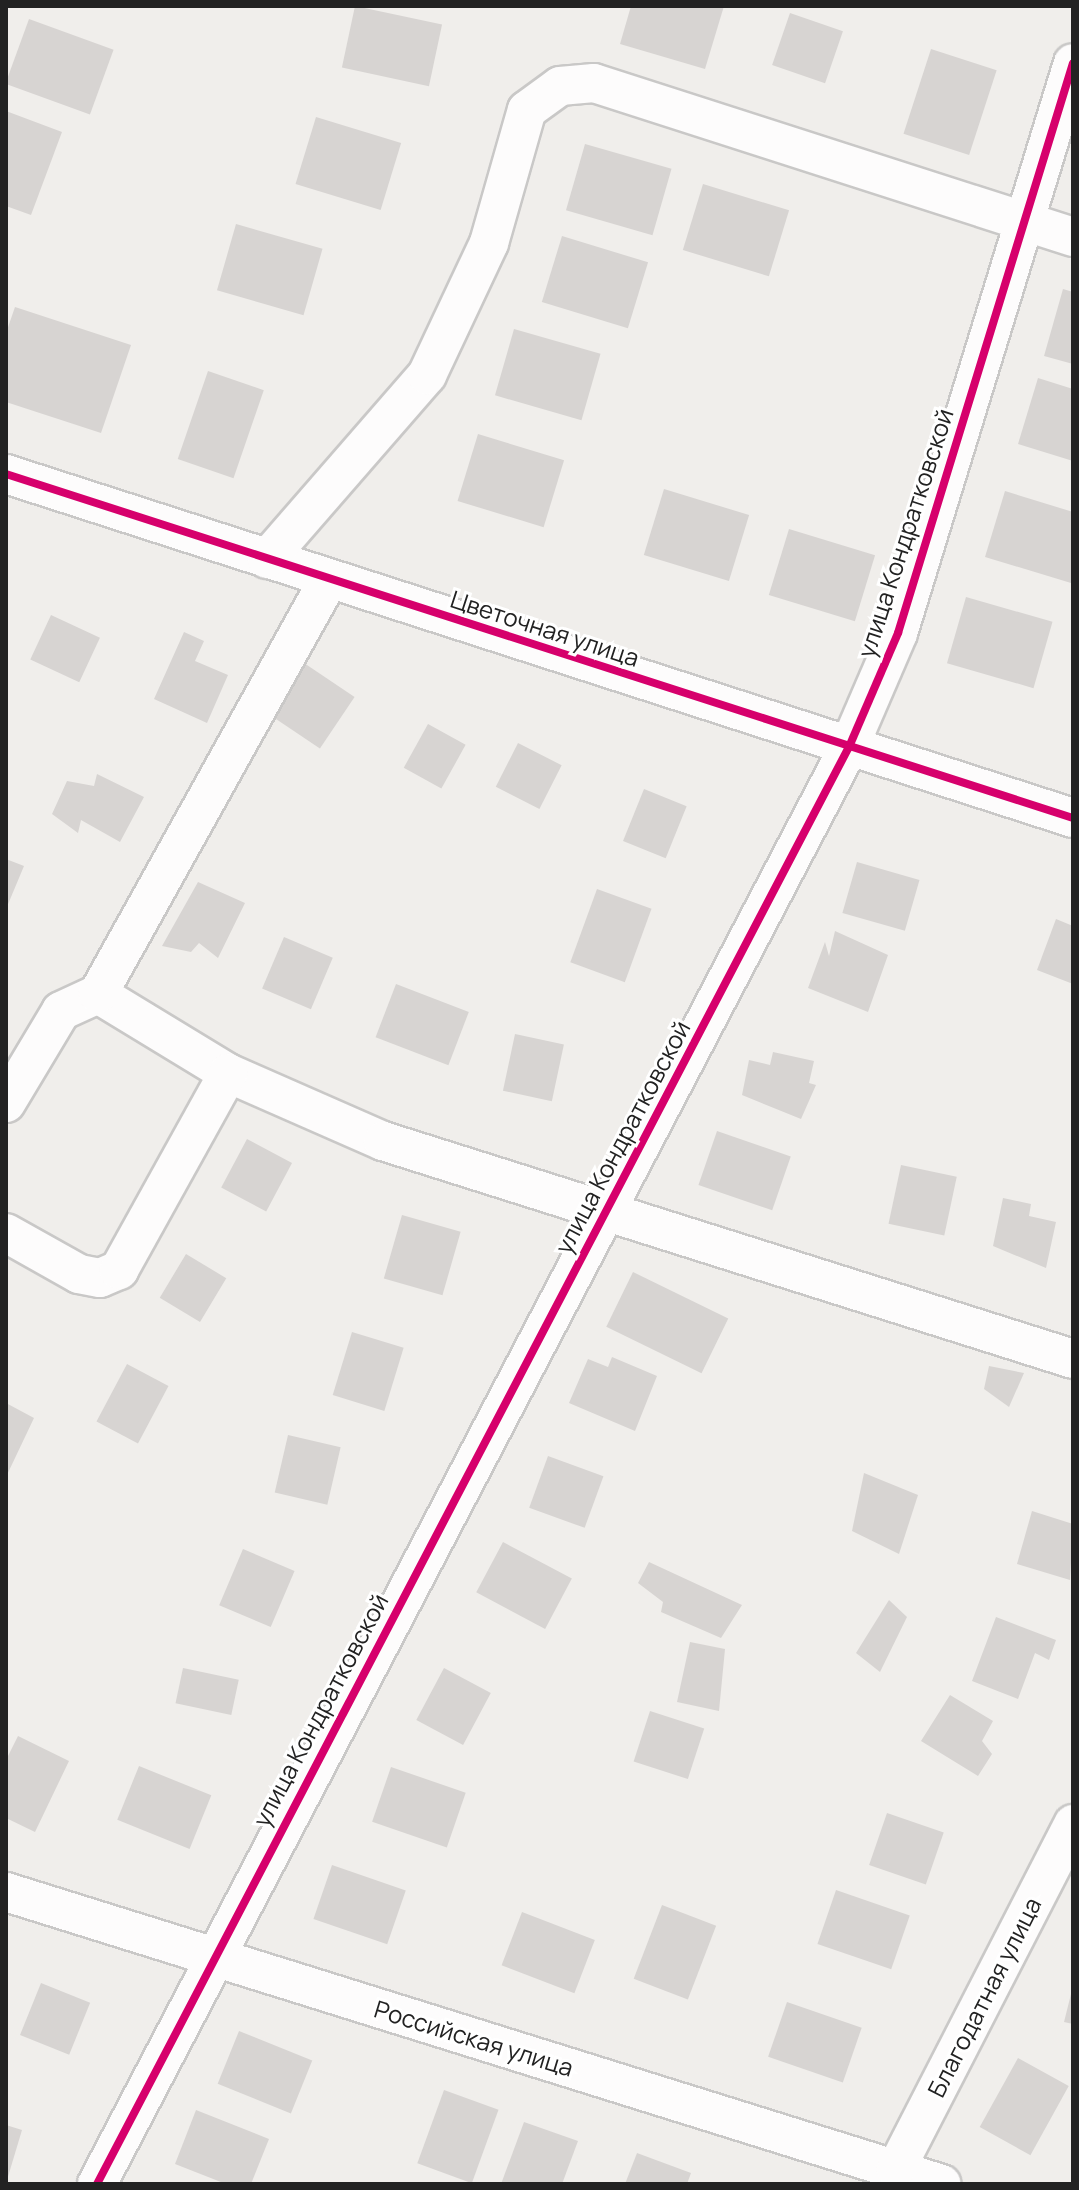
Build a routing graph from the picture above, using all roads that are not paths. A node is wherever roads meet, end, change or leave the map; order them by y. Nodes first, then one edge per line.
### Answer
1 (1073, 63) edge
2 (1025, 221) junction
3 (1073, 237) edge
4 (6, 474) edge
5 (267, 559) junction
6 (329, 579) junction
7 (849, 747) junction
8 (1073, 818) edge
9 (98, 994) junction
10 (228, 1073) junction
11 (6, 1103) edge
12 (604, 1214) junction
13 (6, 1233) edge
14 (1073, 1359) edge
15 (1073, 1824) edge
16 (6, 1892) edge
17 (213, 1957) junction
18 (896, 2169) junction
19 (97, 2184) edge
20 (942, 2184) edge

1 - 2 street, улица Кондратковской
2 - 3 street
2 - 5 street
2 - 7 street, улица Кондратковской
4 - 5 street, Цветочная улица
5 - 6 street, Цветочная улица
6 - 7 street, Цветочная улица
6 - 9 street
7 - 8 street, Цветочная улица
7 - 12 street, улица Кондратковской
9 - 10 street
9 - 11 street
10 - 12 street
10 - 13 street
12 - 14 street
12 - 17 street, улица Кондратковской
15 - 18 street, Благодатная улица
16 - 17 street, Российская улица
17 - 18 street, Российская улица
17 - 19 street, улица Кондратковской
18 - 20 street, Российская улица

